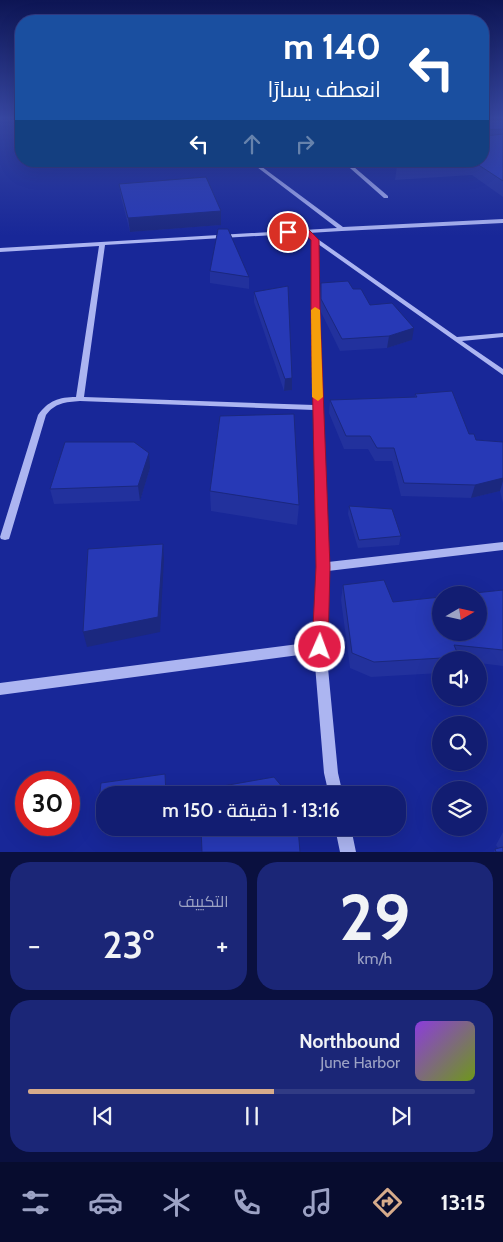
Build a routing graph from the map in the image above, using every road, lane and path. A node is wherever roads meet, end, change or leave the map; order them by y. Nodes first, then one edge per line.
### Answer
1 (259, 167) edge
2 (351, 167) edge
3 (386, 198) dead end
4 (503, 221) edge
5 (342, 229) junction
6 (306, 231) junction
7 (315, 240) junction
8 (102, 244) junction
9 (0, 250) edge
10 (503, 335) edge
11 (456, 339) junction
12 (503, 373) edge
13 (80, 399) junction
14 (318, 408) junction
15 (5, 536) dead end
16 (503, 546) edge
17 (323, 567) junction
18 (320, 647) junction
19 (0, 689) edge
20 (334, 786) edge
21 (345, 836) edge
22 (348, 852) edge

1 - 5 street
2 - 3 street
4 - 5 street
5 - 6 street
6 - 7 street
6 - 8 street
7 - 11 street
7 - 14 street
8 - 9 street
8 - 13 street
10 - 11 street
11 - 12 street
13 - 14 street
13 - 15 street
14 - 17 street
16 - 17 street
17 - 18 street
18 - 19 street
18 - 20 street
21 - 22 street

